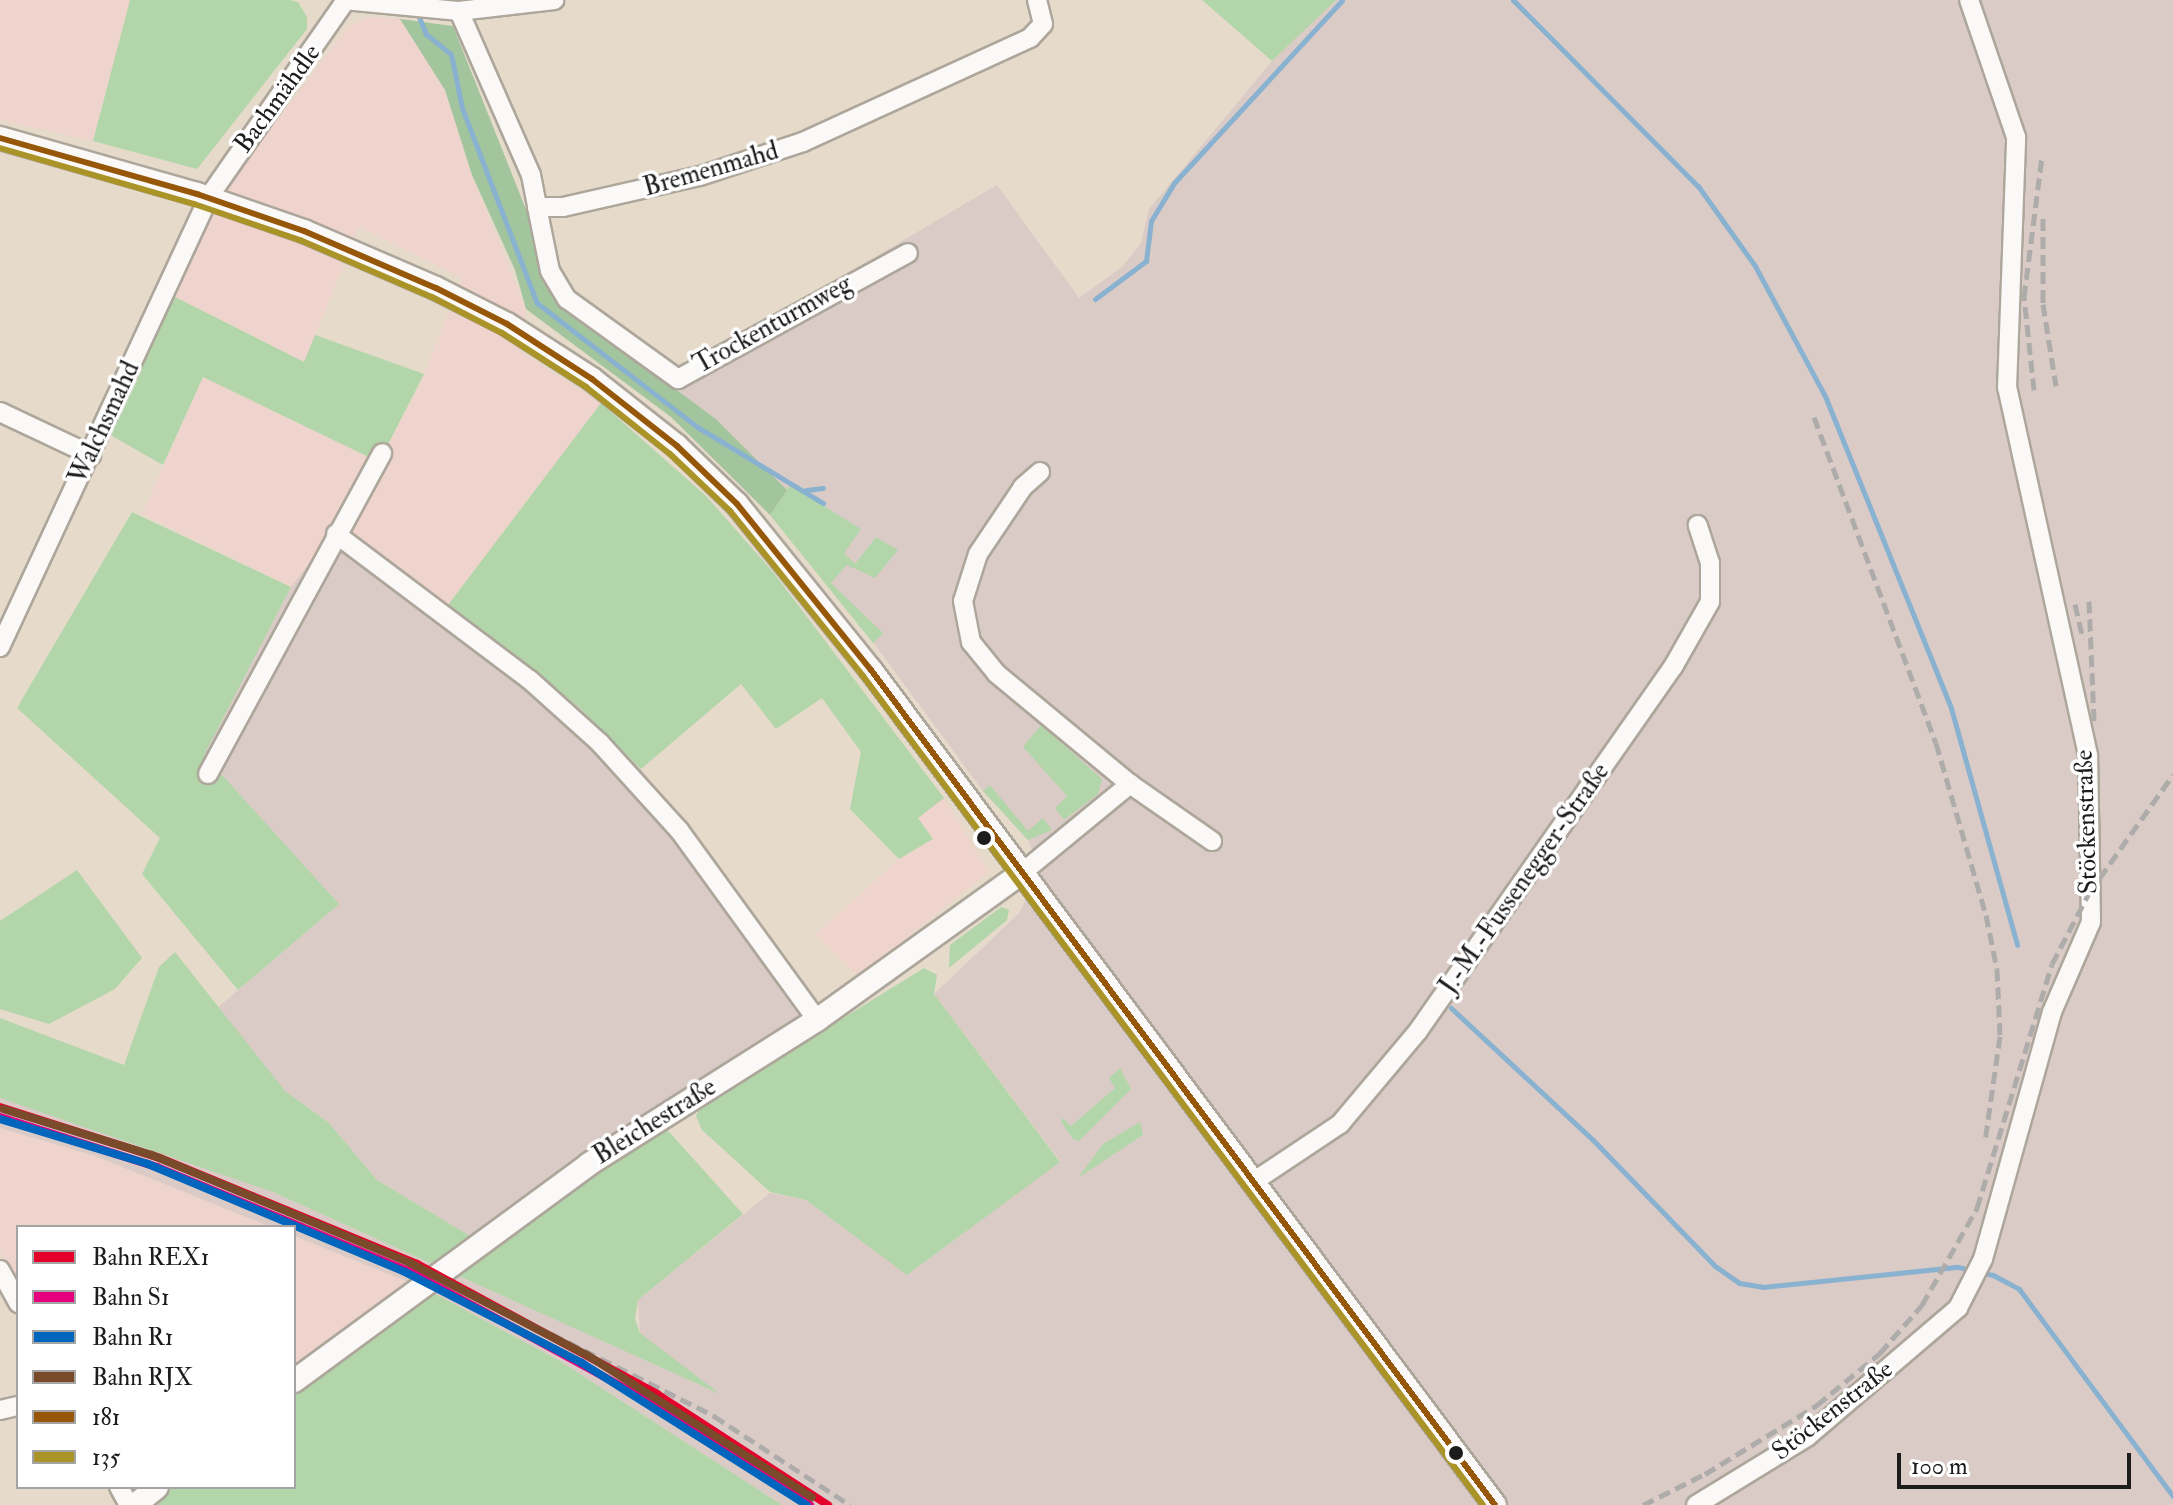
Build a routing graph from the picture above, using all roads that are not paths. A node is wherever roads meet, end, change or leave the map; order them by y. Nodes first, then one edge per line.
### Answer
1 (345, 0) edge
2 (554, 0) edge
3 (1037, 0) edge
4 (1969, 0) edge
5 (459, 11) junction
6 (0, 138) edge
7 (208, 198) junction
8 (537, 207) junction
9 (908, 253) dead end
10 (0, 412) edge
11 (382, 453) dead end
12 (91, 455) junction
13 (1040, 472) dead end
14 (1698, 525) dead end
15 (336, 534) junction
16 (0, 647) edge
17 (208, 774) dead end
18 (1130, 784) junction
19 (1212, 841) dead end
20 (1023, 872) junction
21 (817, 1020) junction
22 (1253, 1182) junction
23 (0, 1270) edge
24 (16, 1299) edge
25 (296, 1380) edge
26 (154, 1489) edge
27 (132, 1505) edge
28 (1495, 1505) edge
29 (1696, 1505) edge

1 - 5 street
1 - 7 street, Bachmähdle
2 - 5 street
3 - 8 street, Bremenmahd
4 - 29 street, Stöckenstraße
5 - 8 street
6 - 7 main road
7 - 12 street, Walchsmahd
7 - 20 main road
8 - 9 street, Trockenturmweg
10 - 12 street
11 - 15 street
12 - 16 street, Walchsmahd
13 - 18 street
14 - 22 street, J.-M.-Fussenegger-Straße
15 - 17 street
15 - 21 street
18 - 19 street
18 - 20 street
20 - 21 main road, Bleichestraße
20 - 22 main road
21 - 25 main road, Bleichestraße
22 - 28 main road
23 - 24 street
26 - 27 main road

